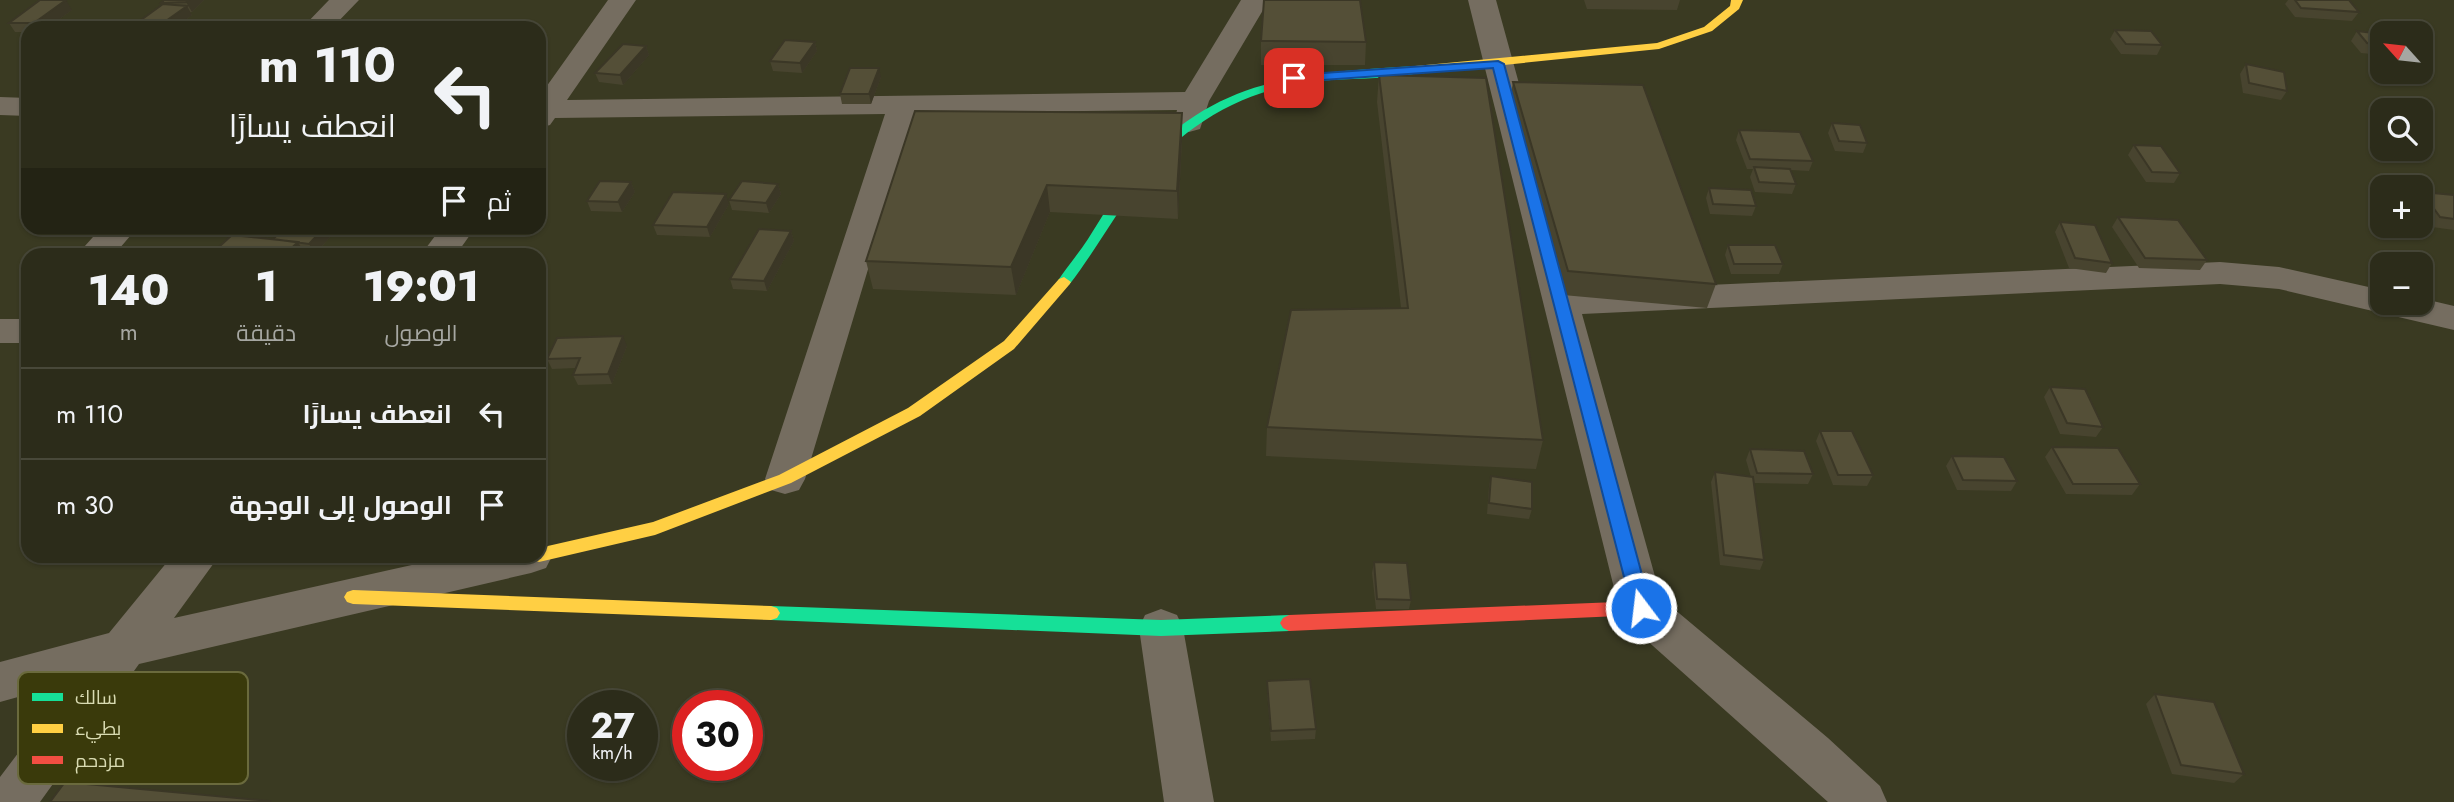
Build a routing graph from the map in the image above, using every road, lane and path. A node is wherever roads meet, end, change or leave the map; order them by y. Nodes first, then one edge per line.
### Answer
1 (345, 0) edge
2 (622, 0) edge
3 (1255, 0) edge
4 (1482, 0) edge
5 (1737, 0) edge
6 (323, 21) edge
7 (1498, 64) junction
8 (903, 104) junction
9 (0, 106) edge
10 (21, 107) edge
11 (546, 110) edge
12 (1192, 112) junction
13 (546, 114) edge
14 (113, 235) edge
15 (101, 248) edge
16 (1561, 303) junction
17 (2454, 318) edge
18 (785, 479) junction
19 (546, 553) edge
20 (192, 563) edge
21 (500, 563) edge
22 (352, 597) junction
23 (1641, 608) junction
24 (1161, 628) junction
25 (124, 648) junction
26 (36, 672) edge
27 (106, 672) edge
28 (18, 677) edge
29 (0, 682) edge
30 (24, 784) edge
31 (11, 802) edge
32 (1189, 802) edge
33 (1862, 802) edge

1 - 6 street
2 - 11 street
3 - 12 street
4 - 7 street
5 - 7 street
7 - 12 street
7 - 16 street
8 - 12 street
8 - 13 street
8 - 18 street
9 - 10 street
12 - 18 street
14 - 15 street
16 - 17 street
16 - 23 street
18 - 19 street
20 - 25 street
21 - 22 street
22 - 24 street
22 - 25 street
23 - 24 street
23 - 33 street
24 - 32 street
25 - 26 street
25 - 27 street
28 - 29 street
30 - 31 street

